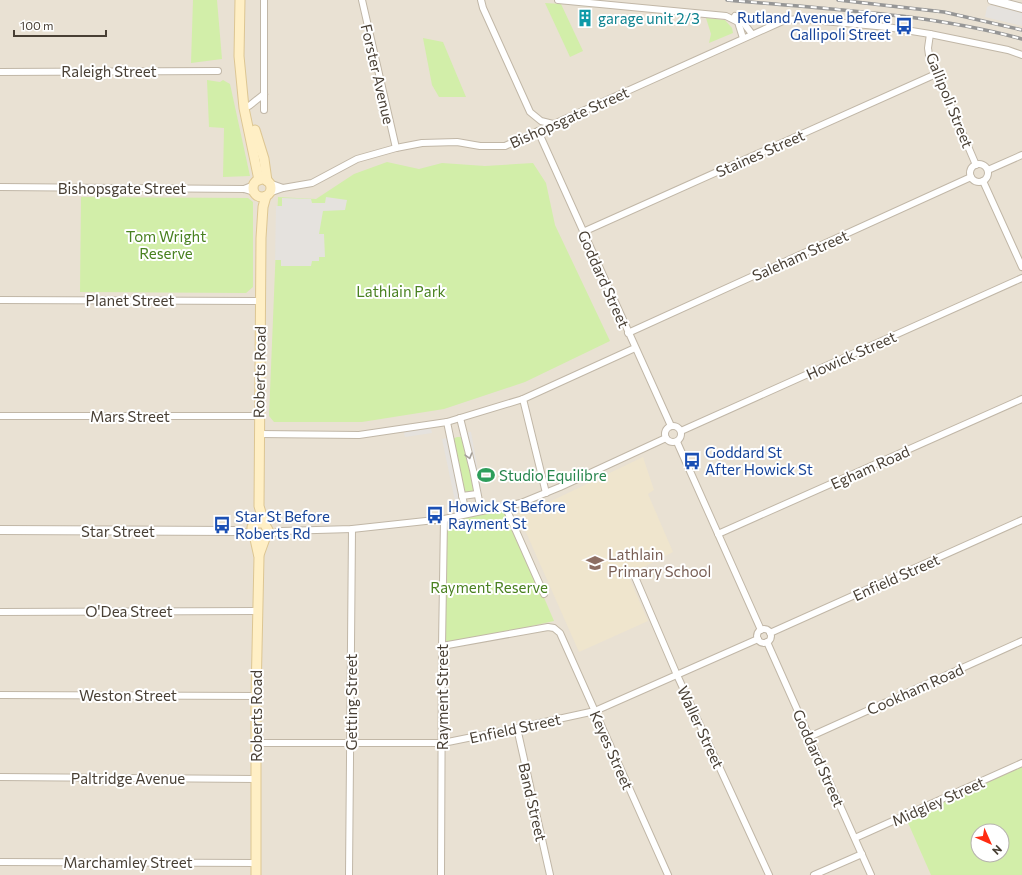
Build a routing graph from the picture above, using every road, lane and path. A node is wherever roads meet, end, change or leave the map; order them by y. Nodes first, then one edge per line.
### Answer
1 (240, 0) edge
2 (264, 0) edge
3 (362, 0) edge
4 (481, 0) edge
5 (558, 0) edge
6 (992, 0) edge
7 (1022, 8) edge
8 (712, 15) junction
9 (752, 34) junction
10 (930, 34) junction
11 (743, 38) junction
12 (1022, 54) edge
13 (218, 71) dead end
14 (0, 72) edge
15 (936, 74) junction
16 (243, 91) junction
17 (264, 94) junction
18 (249, 106) junction
19 (264, 110) dead end
20 (553, 124) junction
21 (538, 131) junction
22 (396, 148) junction
23 (1022, 155) edge
24 (976, 165) junction
25 (988, 170) junction
26 (972, 177) junction
27 (983, 181) junction
28 (260, 186) junction
29 (0, 188) edge
30 (283, 188) junction
31 (268, 195) junction
32 (583, 232) junction
33 (261, 238) junction
34 (1022, 267) edge
35 (1022, 278) edge
36 (0, 300) edge
37 (260, 301) junction
38 (628, 333) junction
39 (635, 348) junction
40 (523, 399) junction
41 (1022, 399) edge
42 (0, 416) edge
43 (259, 416) junction
44 (460, 418) junction
45 (447, 422) junction
46 (671, 426) junction
47 (681, 431) junction
48 (259, 434) junction
49 (464, 437) junction
50 (666, 438) junction
51 (450, 440) junction
52 (677, 442) junction
53 (546, 493) junction
54 (478, 494) junction
55 (462, 496) junction
56 (506, 506) junction
57 (481, 511) junction
58 (466, 514) junction
59 (444, 520) junction
60 (1022, 520) edge
61 (352, 529) junction
62 (0, 530) edge
63 (259, 531) junction
64 (718, 534) junction
65 (635, 577) dead end
66 (544, 594) dead end
67 (257, 611) junction
68 (0, 612) edge
69 (761, 630) junction
70 (770, 633) junction
71 (758, 639) junction
72 (767, 642) junction
73 (1022, 642) edge
74 (442, 646) junction
75 (677, 675) junction
76 (0, 695) edge
77 (256, 696) junction
78 (595, 711) junction
79 (517, 728) junction
80 (809, 737) junction
81 (351, 742) junction
82 (257, 743) junction
83 (443, 743) junction
84 (1022, 763) edge
85 (0, 778) edge
86 (255, 779) junction
87 (855, 838) junction
88 (862, 854) junction
89 (0, 862) edge
90 (256, 862) junction
91 (256, 875) edge
92 (349, 875) edge
93 (441, 875) edge
94 (550, 875) edge
95 (668, 875) edge
96 (769, 875) edge
97 (814, 875) edge
98 (871, 875) edge

1 - 16 main road, Roberts Road
2 - 17 street
3 - 22 street, Forster Avenue
4 - 20 street
5 - 8 street
6 - 7 street
8 - 9 street
8 - 11 street
9 - 10 street, Bishopsgate Street
9 - 11 street, Bishopsgate Street
10 - 12 street, Bishopsgate Street
10 - 15 street, Gallipoli Street
11 - 20 street, Bishopsgate Street
13 - 14 street, Raleigh Street
15 - 24 street, Gallipoli Street
15 - 32 street, Staines Street
16 - 18 main road, Roberts Road
16 - 28 main road, Roberts Road
17 - 18 street
17 - 19 street
18 - 28 main road, Roberts Road
20 - 21 street, Bishopsgate Street
21 - 22 street, Bishopsgate Street
21 - 32 street, Goddard Street
22 - 30 street, Bishopsgate Street
23 - 25 street
24 - 25 street
24 - 26 street
25 - 27 street
26 - 27 street
26 - 38 street, Saleham Street
27 - 34 street
28 - 29 street, Bishopsgate Street
28 - 30 street, Bishopsgate Street
28 - 31 main road, Roberts Road
28 - 31 main road
28 - 33 main road, Roberts Road
30 - 31 street, Bishopsgate Street
31 - 33 main road, Roberts Road
32 - 38 street, Goddard Street
33 - 37 main road, Roberts Road
35 - 47 street, Howick Street
36 - 37 street, Planet Street
37 - 43 main road, Roberts Road
38 - 39 street, Goddard Street
39 - 40 street
39 - 46 street, Goddard Street
40 - 44 street
40 - 53 street
41 - 64 street, Egham Road
42 - 43 street, Mars Street
43 - 48 main road, Roberts Road
44 - 45 street
44 - 49 street
45 - 48 street
45 - 51 street
46 - 47 street
46 - 50 street
47 - 52 street
48 - 63 main road, Roberts Road
49 - 51 street
49 -> 54 street
50 - 52 street
50 - 53 street
51 - 55 street
52 - 64 street
53 - 56 street
54 - 55 street
54 - 57 street
55 - 58 street
56 - 57 street
56 - 66 street
57 - 58 street
58 - 59 street
59 - 61 street
59 - 74 street, Rayment Street
60 - 70 street, Enfield Street
61 - 63 street
61 - 81 street, Getting Street
62 - 63 street, Star Street
63 - 67 main road, Roberts Road
64 - 69 street
65 - 75 street, Waller Street
67 - 68 street, O'Dea Street
67 - 77 main road, Roberts Road
69 - 70 street
69 - 71 street
70 - 72 street
71 - 72 street
71 - 75 street, Enfield Street
72 - 80 street, Goddard Street
73 - 80 street, Cookham Road
74 - 78 street, Keyes Street
74 - 83 street, Rayment Street
75 - 78 street, Enfield Street
75 - 96 street, Waller Street
76 - 77 street, Weston Street
77 - 82 main road, Roberts Road
78 - 79 street, Enfield Street
78 - 95 street, Keyes Street
79 - 83 street, Enfield Street
79 - 94 street, Band Street
80 - 87 street, Goddard Street
81 - 82 street, Enfield Street
81 - 83 street, Enfield Street
81 - 92 street, Getting Street
82 - 86 main road, Roberts Road
83 - 93 street, Rayment Street
84 - 87 street, Midgley Street
85 - 86 street, Paltridge Avenue
86 - 90 main road, Roberts Road
87 - 88 street, Goddard Street
88 - 97 street
88 - 98 street, Goddard Street
89 - 90 street, Marchamley Street
90 - 91 main road, Roberts Road

